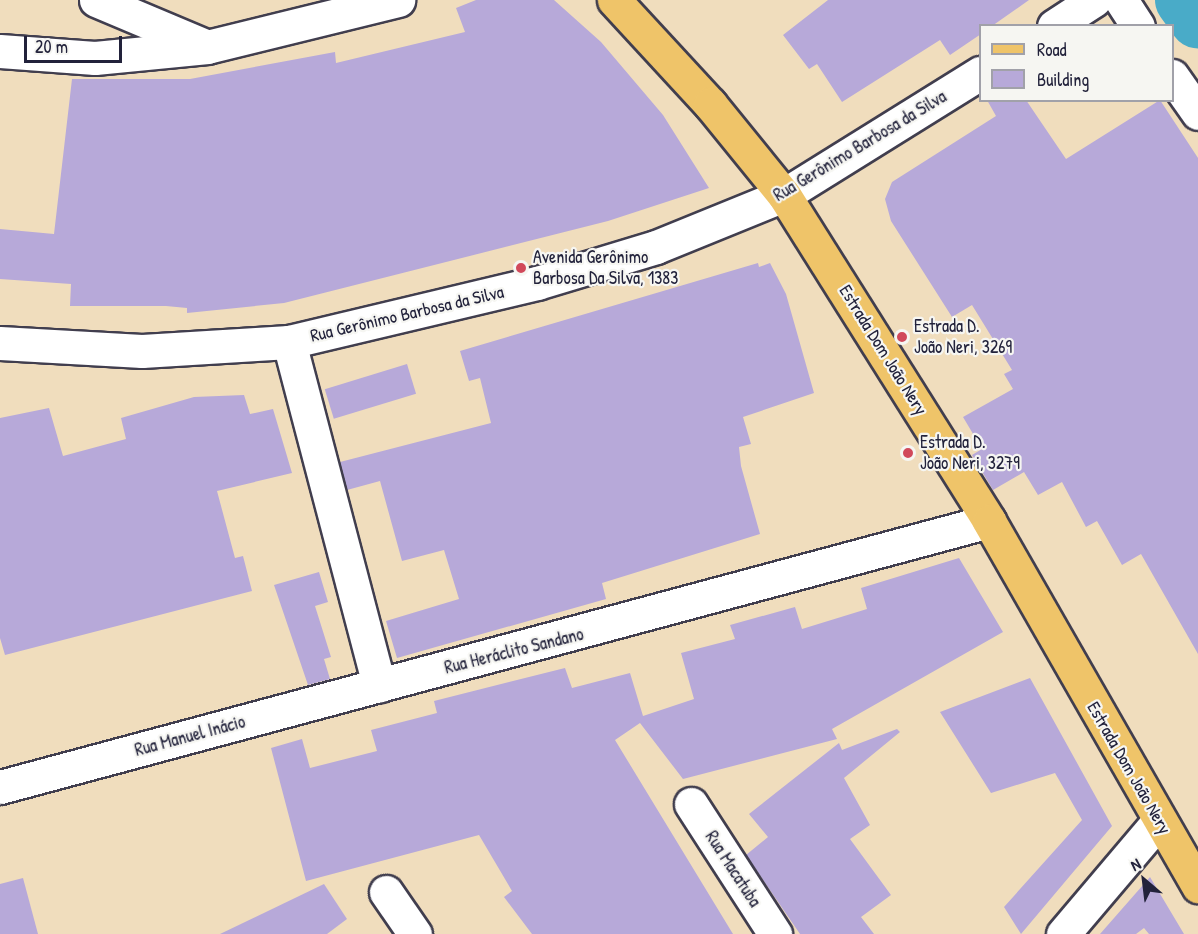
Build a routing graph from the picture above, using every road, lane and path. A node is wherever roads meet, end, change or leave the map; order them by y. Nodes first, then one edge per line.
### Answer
1 (96, 0) edge
2 (398, 0) edge
3 (614, 0) edge
4 (1094, 0) edge
5 (1121, 0) edge
6 (1057, 24) edge
7 (1137, 24) edge
8 (207, 47) junction
9 (0, 51) edge
10 (979, 74) edge
11 (1174, 77) edge
12 (1198, 113) edge
13 (784, 195) junction
14 (289, 342) junction
15 (0, 343) edge
16 (989, 521) junction
17 (379, 685) junction
18 (0, 787) edge
19 (691, 804) dead end
20 (1159, 821) junction
21 (1198, 886) edge
22 (386, 892) dead end
23 (415, 934) edge
24 (775, 934) edge
25 (1064, 934) edge

1 - 8 street
2 - 8 street
3 - 13 main road, Estrada Dom João Nery
4 - 6 street
5 - 7 street
8 - 9 street
10 - 13 street, Rua Gerônimo Barbosa da Silva
11 - 12 street
13 - 14 street, Rua Gerônimo Barbosa da Silva
13 - 16 main road, Estrada Dom João Nery
14 - 15 street, Rua Gerônimo Barbosa da Silva
14 - 17 street
16 - 17 street, Rua Heráclito Sandano
16 - 20 main road, Estrada Dom João Nery
17 - 18 street, Rua Manuel Inácio
19 - 24 street, Rua Macatuba
20 - 21 main road, Estrada Dom João Nery
20 - 25 street
22 - 23 street

